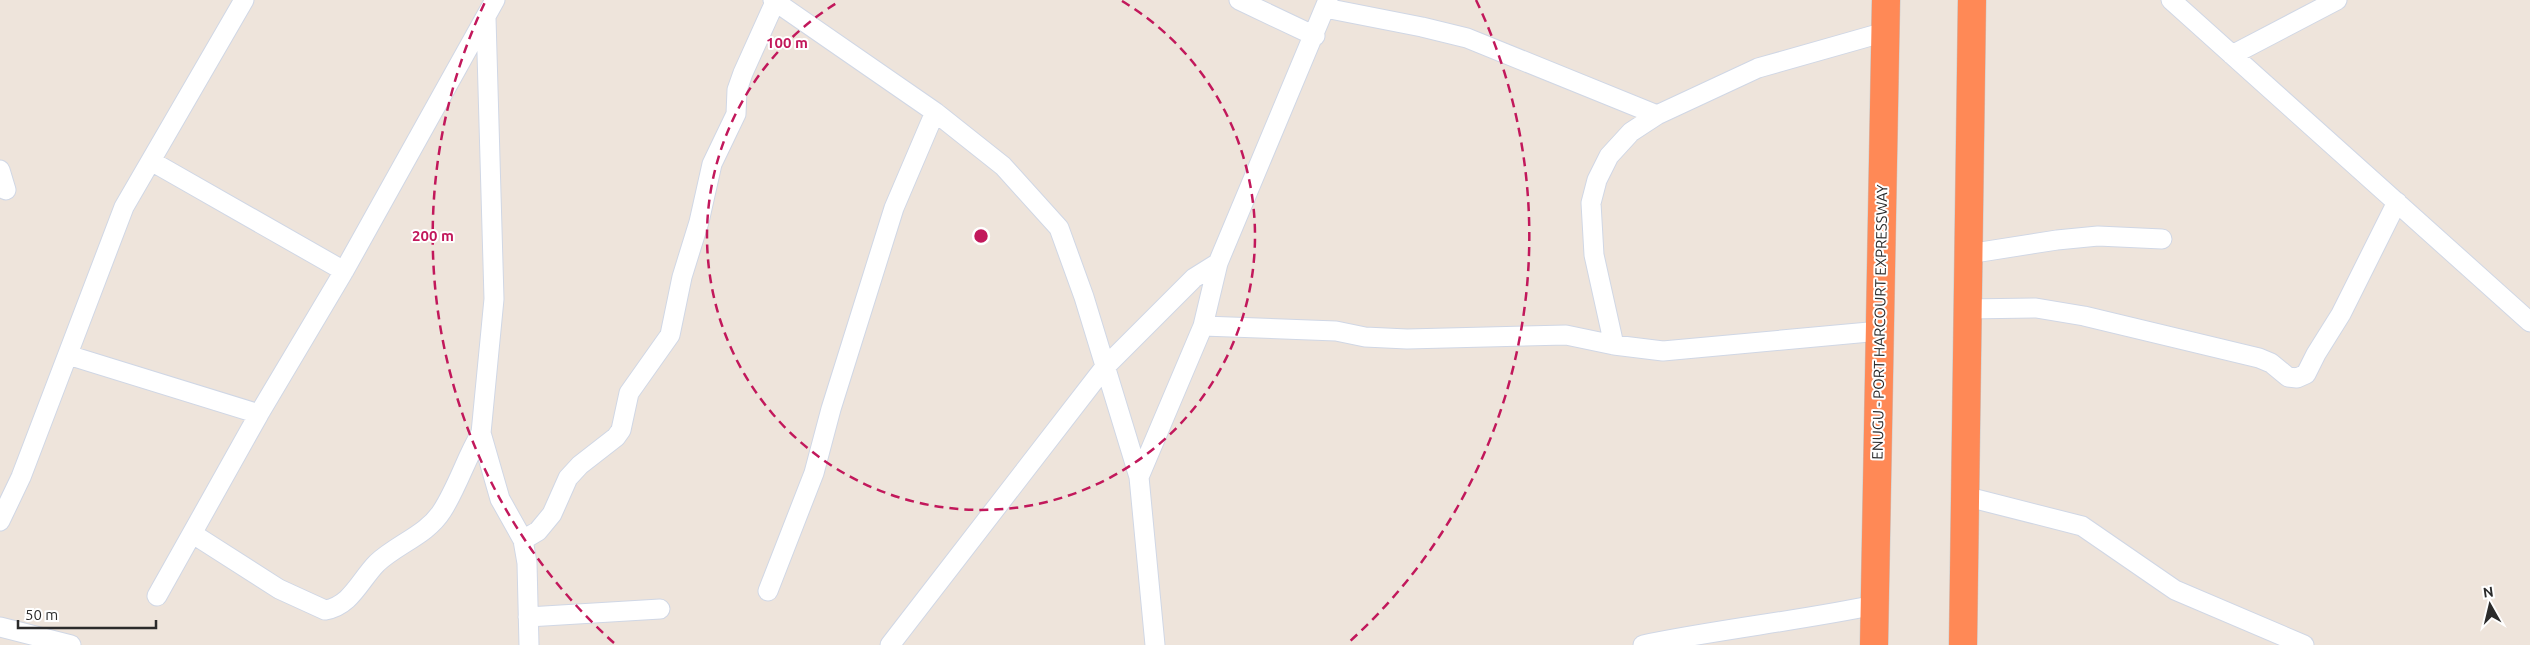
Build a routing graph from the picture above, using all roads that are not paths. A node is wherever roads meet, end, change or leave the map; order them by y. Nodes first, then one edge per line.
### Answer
1 (244, 0) edge
2 (495, 0) edge
3 (1239, 0) edge
4 (1886, 0) edge
5 (1972, 0) edge
6 (2171, 0) edge
7 (2338, 0) edge
8 (774, 1) edge
9 (1327, 4) edge
10 (486, 18) junction
11 (1885, 32) junction
12 (1315, 36) junction
13 (2232, 55) junction
14 (935, 112) junction
15 (1657, 115) junction
16 (151, 161) junction
17 (0, 170) edge
18 (6, 190) dead end
19 (2397, 202) junction
20 (2162, 239) dead end
21 (1968, 254) junction
22 (1218, 263) junction
23 (344, 271) junction
24 (1967, 309) junction
25 (2530, 322) edge
26 (1203, 326) junction
27 (1880, 331) junction
28 (1614, 345) junction
29 (68, 355) junction
30 (1104, 368) junction
31 (260, 414) junction
32 (481, 433) junction
33 (1139, 477) junction
34 (1964, 496) junction
35 (0, 521) edge
36 (193, 534) junction
37 (523, 540) junction
38 (768, 591) dead end
39 (157, 596) dead end
40 (1875, 606) junction
41 (660, 610) dead end
42 (528, 617) junction
43 (0, 627) edge
44 (71, 645) edge
45 (529, 645) edge
46 (890, 645) edge
47 (1155, 645) edge
48 (1643, 645) edge
49 (1874, 645) edge
50 (1963, 645) edge
51 (2304, 645) edge

1 - 16 street
2 - 10 street
3 - 12 street
4 - 11 highway, ENUGU - PORT HARCOURT EXPRESSWAY
5 - 21 highway
6 - 13 street
7 - 13 street
8 - 14 street
8 - 37 street
9 - 12 street
9 - 15 street
10 - 23 street
10 - 32 street
11 - 15 street
11 - 27 highway, ENUGU - PORT HARCOURT EXPRESSWAY
12 - 22 street
13 - 19 street
14 - 30 street
14 - 38 street
15 - 28 street
16 - 23 street
16 - 29 street
17 - 18 street
19 - 24 street
19 - 25 street
20 - 21 street
21 - 24 highway
22 - 26 street
22 - 30 street
23 - 31 street
24 - 34 highway
26 - 28 street
26 - 33 street
27 - 28 street
27 - 40 highway, ENUGU - PORT HARCOURT EXPRESSWAY
29 - 31 street
29 - 35 street
30 - 33 street
30 - 46 street
31 - 36 street
32 - 36 street
32 - 37 street
33 - 47 street
34 - 50 highway
34 - 51 street
36 - 39 street
37 - 42 street
40 - 48 street
40 - 49 highway, ENUGU - PORT HARCOURT EXPRESSWAY
41 - 42 street
42 - 45 street
43 - 44 street

